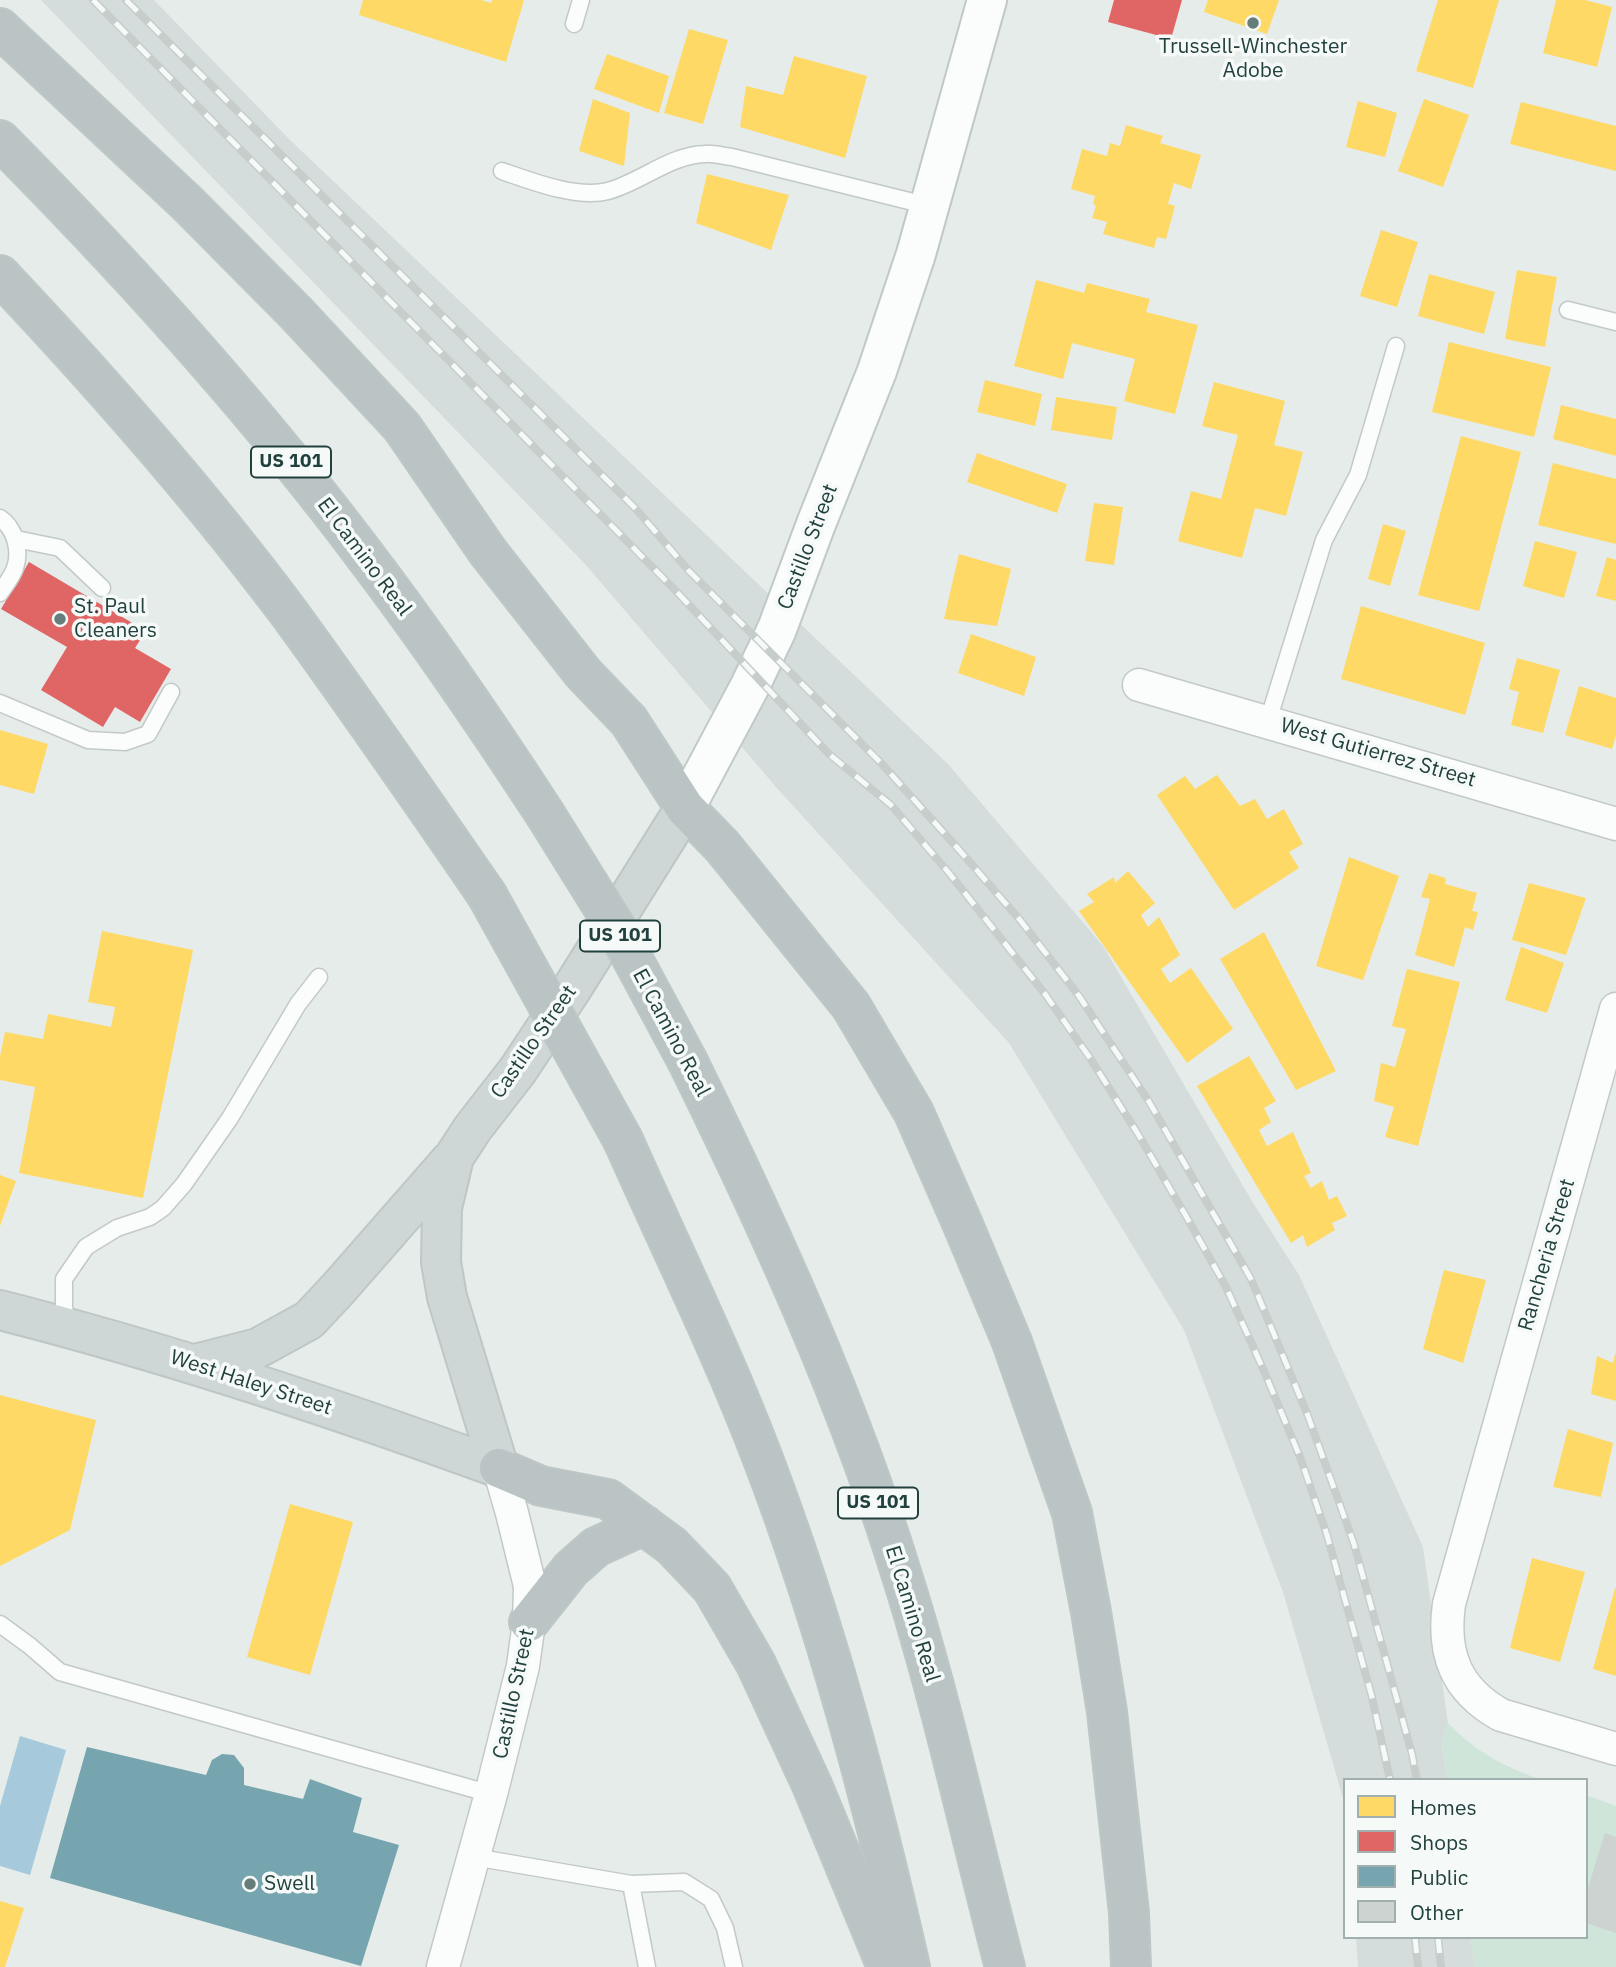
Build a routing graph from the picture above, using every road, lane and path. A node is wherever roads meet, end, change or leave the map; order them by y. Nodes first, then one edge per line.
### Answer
1 (581, 0) edge
2 (987, 0) edge
3 (574, 24) dead end
4 (0, 28) edge
5 (0, 140) edge
6 (502, 171) dead end
7 (929, 206) junction
8 (0, 275) edge
9 (1568, 310) dead end
10 (1616, 322) edge
11 (1395, 346) dead end
12 (0, 518) edge
13 (16, 539) junction
14 (102, 588) dead end
15 (0, 593) edge
16 (1139, 685) dead end
17 (171, 692) dead end
18 (0, 703) edge
19 (1268, 721) junction
20 (685, 808) junction
21 (1616, 824) edge
22 (319, 977) dead end
23 (1616, 1009) edge
24 (454, 1157) junction
25 (0, 1310) edge
26 (67, 1327) junction
27 (195, 1364) junction
28 (499, 1468) junction
29 (644, 1525) junction
30 (530, 1622) junction
31 (0, 1624) edge
32 (1616, 1749) edge
33 (491, 1794) junction
34 (474, 1857) junction
35 (631, 1884) junction
36 (443, 1967) edge
37 (647, 1967) edge
38 (734, 1967) edge
39 (887, 1967) edge
40 (910, 1967) edge
41 (1005, 1967) edge
42 (1131, 1967) edge

1 - 3 lane
2 - 7 main road, Castillo Street
4 - 20 highway
5 - 41 highway, El Camino Real / US 101, bridge
6 - 7 lane
7 - 20 main road, Castillo Street
8 - 40 highway, bridge
9 - 10 lane
11 - 19 lane
12 - 13 lane
13 - 14 lane
13 - 15 lane
16 - 19 street, West Gutierrez Street
17 - 18 lane
19 - 21 street, West Gutierrez Street
20 - 24 main road, Castillo Street
20 - 42 highway
22 - 26 lane
23 - 32 street, Rancheria Street
24 - 27 main road
24 - 28 main road, Castillo Street
25 - 26 main road, West Haley Street
26 - 27 main road, West Haley Street
27 - 28 main road, West Haley Street
28 - 29 highway
28 - 30 street, Castillo Street
29 - 30 highway
29 - 39 highway
30 - 33 street, Castillo Street
31 - 33 lane
33 - 34 street, Castillo Street
34 - 35 lane
34 - 36 street, Castillo Street
35 - 37 lane
35 - 38 lane

